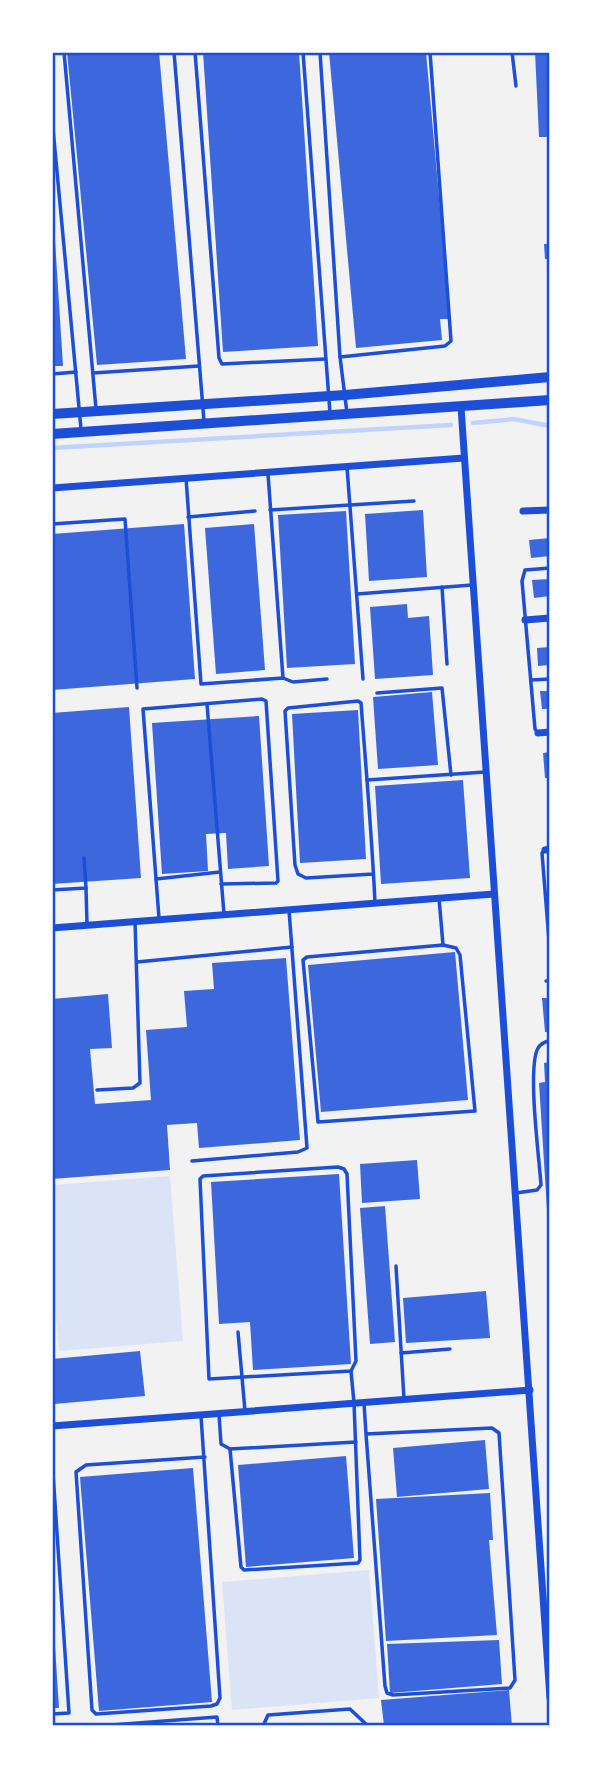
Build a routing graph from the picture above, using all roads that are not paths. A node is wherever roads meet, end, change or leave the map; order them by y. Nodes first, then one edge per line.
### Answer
1 (64, 52) edge
2 (174, 52) edge
3 (195, 52) edge
4 (303, 52) edge
5 (320, 52) edge
6 (430, 52) edge
7 (512, 52) edge
8 (516, 86) dead end
9 (52, 118) edge
10 (340, 357) junction
11 (325, 359) junction
12 (200, 366) junction
13 (76, 372) junction
14 (93, 373) junction
15 (52, 374) edge
16 (550, 377) edge
17 (345, 395) junction
18 (328, 396) junction
19 (550, 400) edge
20 (203, 404) junction
21 (461, 407) junction
22 (96, 411) junction
23 (80, 413) junction
24 (52, 414) edge
25 (347, 414) junction
26 (330, 415) junction
27 (205, 424) junction
28 (82, 432) junction
29 (52, 434) edge
30 (464, 458) junction
31 (347, 467) junction
32 (268, 472) junction
33 (186, 478) junction
34 (52, 488) edge
35 (414, 501) dead end
36 (350, 505) junction
37 (270, 510) junction
38 (550, 510) edge
39 (255, 511) dead end
40 (523, 511) dead end
41 (188, 517) junction
42 (52, 524) edge
43 (550, 568) edge
44 (472, 585) junction
45 (442, 587) junction
46 (356, 594) junction
47 (550, 618) edge
48 (525, 620) junction
49 (447, 664) dead end
50 (282, 678) junction
51 (363, 679) dead end
52 (550, 679) edge
53 (327, 680) dead end
54 (530, 680) junction
55 (137, 688) dead end
56 (377, 693) dead end
57 (207, 704) junction
58 (550, 732) edge
59 (538, 733) joint
60 (485, 772) junction
61 (451, 775) junction
62 (367, 780) junction
63 (547, 849) edge
64 (84, 858) dead end
65 (220, 872) junction
66 (373, 874) junction
67 (156, 879) junction
68 (221, 884) junction
69 (86, 888) junction
70 (52, 890) edge
71 (494, 894) junction
72 (439, 898) junction
73 (547, 900) edge
74 (375, 903) junction
75 (289, 909) junction
76 (224, 915) junction
77 (160, 919) junction
78 (135, 921) junction
79 (87, 925) junction
80 (52, 928) edge
81 (443, 945) junction
82 (292, 947) junction
83 (550, 953) edge
84 (137, 962) junction
85 (550, 1040) edge
86 (97, 1090) dead end
87 (192, 1161) dead end
88 (516, 1193) junction
89 (396, 1266) dead end
90 (238, 1332) dead end
91 (450, 1349) dead end
92 (401, 1353) junction
93 (351, 1371) junction
94 (242, 1378) junction
95 (530, 1390) junction
96 (404, 1399) junction
97 (364, 1402) junction
98 (354, 1403) junction
99 (245, 1411) junction
100 (219, 1413) junction
101 (201, 1415) junction
102 (52, 1426) edge
103 (366, 1434) junction
104 (356, 1442) junction
105 (230, 1449) junction
106 (205, 1457) junction
107 (52, 1458) edge
108 (550, 1698) edge
109 (52, 1714) edge
110 (98, 1726) edge
111 (218, 1726) edge
112 (263, 1726) edge
113 (368, 1726) edge

1 - 14 lane
2 - 12 lane
3 - 11 lane
4 - 11 lane
5 - 10 lane
6 - 10 lane
7 - 8 lane
9 - 13 lane
10 - 17 lane
11 - 18 lane
12 - 14 lane
12 - 20 lane
13 - 15 lane
13 - 23 lane
14 - 22 lane
16 - 17 main road
17 - 18 main road
17 - 25 lane
18 - 20 main road
18 - 26 lane
19 - 21 main road
20 - 22 main road
20 - 27 lane
21 - 25 main road
21 - 30 street
22 - 23 main road
23 - 24 main road
23 - 28 lane
25 - 26 main road
26 - 27 main road
27 - 28 main road
28 - 29 main road
30 - 31 street
30 - 44 street
31 - 32 street
31 - 36 lane
32 - 33 street
32 - 37 lane
33 - 34 street
33 - 41 lane
35 - 36 lane
36 - 37 lane
36 - 46 lane
37 - 50 lane
38 - 40 street
39 - 41 lane
41 - 50 lane
42 - 55 lane
43 - 48 lane
44 - 45 lane
44 - 60 street
45 - 46 lane
45 - 49 lane
46 - 51 lane
47 - 48 street
48 - 54 lane
50 - 53 lane
52 - 54 lane
54 - 59 lane
56 - 61 lane
57 - 65 lane
57 - 67 lane
57 - 68 lane
58 - 59 street
60 - 61 lane
60 - 71 street
61 - 62 lane
62 - 66 lane
62 - 66 lane
63 - 73 lane
64 - 69 lane
65 - 67 lane
65 - 68 lane
66 - 74 lane
67 - 77 lane
68 - 76 lane
69 - 70 lane
69 - 79 lane
71 - 72 street
71 - 88 street
72 - 74 street
72 - 81 lane
73 - 83 lane
74 - 75 street
75 - 76 street
75 - 82 lane
76 - 77 street
77 - 78 street
78 - 79 street
78 - 84 lane
79 - 80 street
81 - 81 lane
82 - 84 lane
82 - 87 lane
84 - 86 lane
85 - 88 lane
88 - 95 street
89 - 92 lane
90 - 94 lane
91 - 92 lane
92 - 96 lane
93 - 94 lane
93 - 94 lane
93 - 98 lane
94 - 99 lane
95 - 96 street
95 - 108 street
96 - 97 street
97 - 98 street
97 - 103 lane
98 - 99 street
98 - 104 lane
99 - 100 street
100 - 101 street
100 - 105 lane
101 - 102 street
101 - 106 lane
103 - 103 lane
104 - 105 lane
104 - 105 lane
106 - 106 lane
107 - 109 lane
110 - 111 lane
112 - 113 lane

